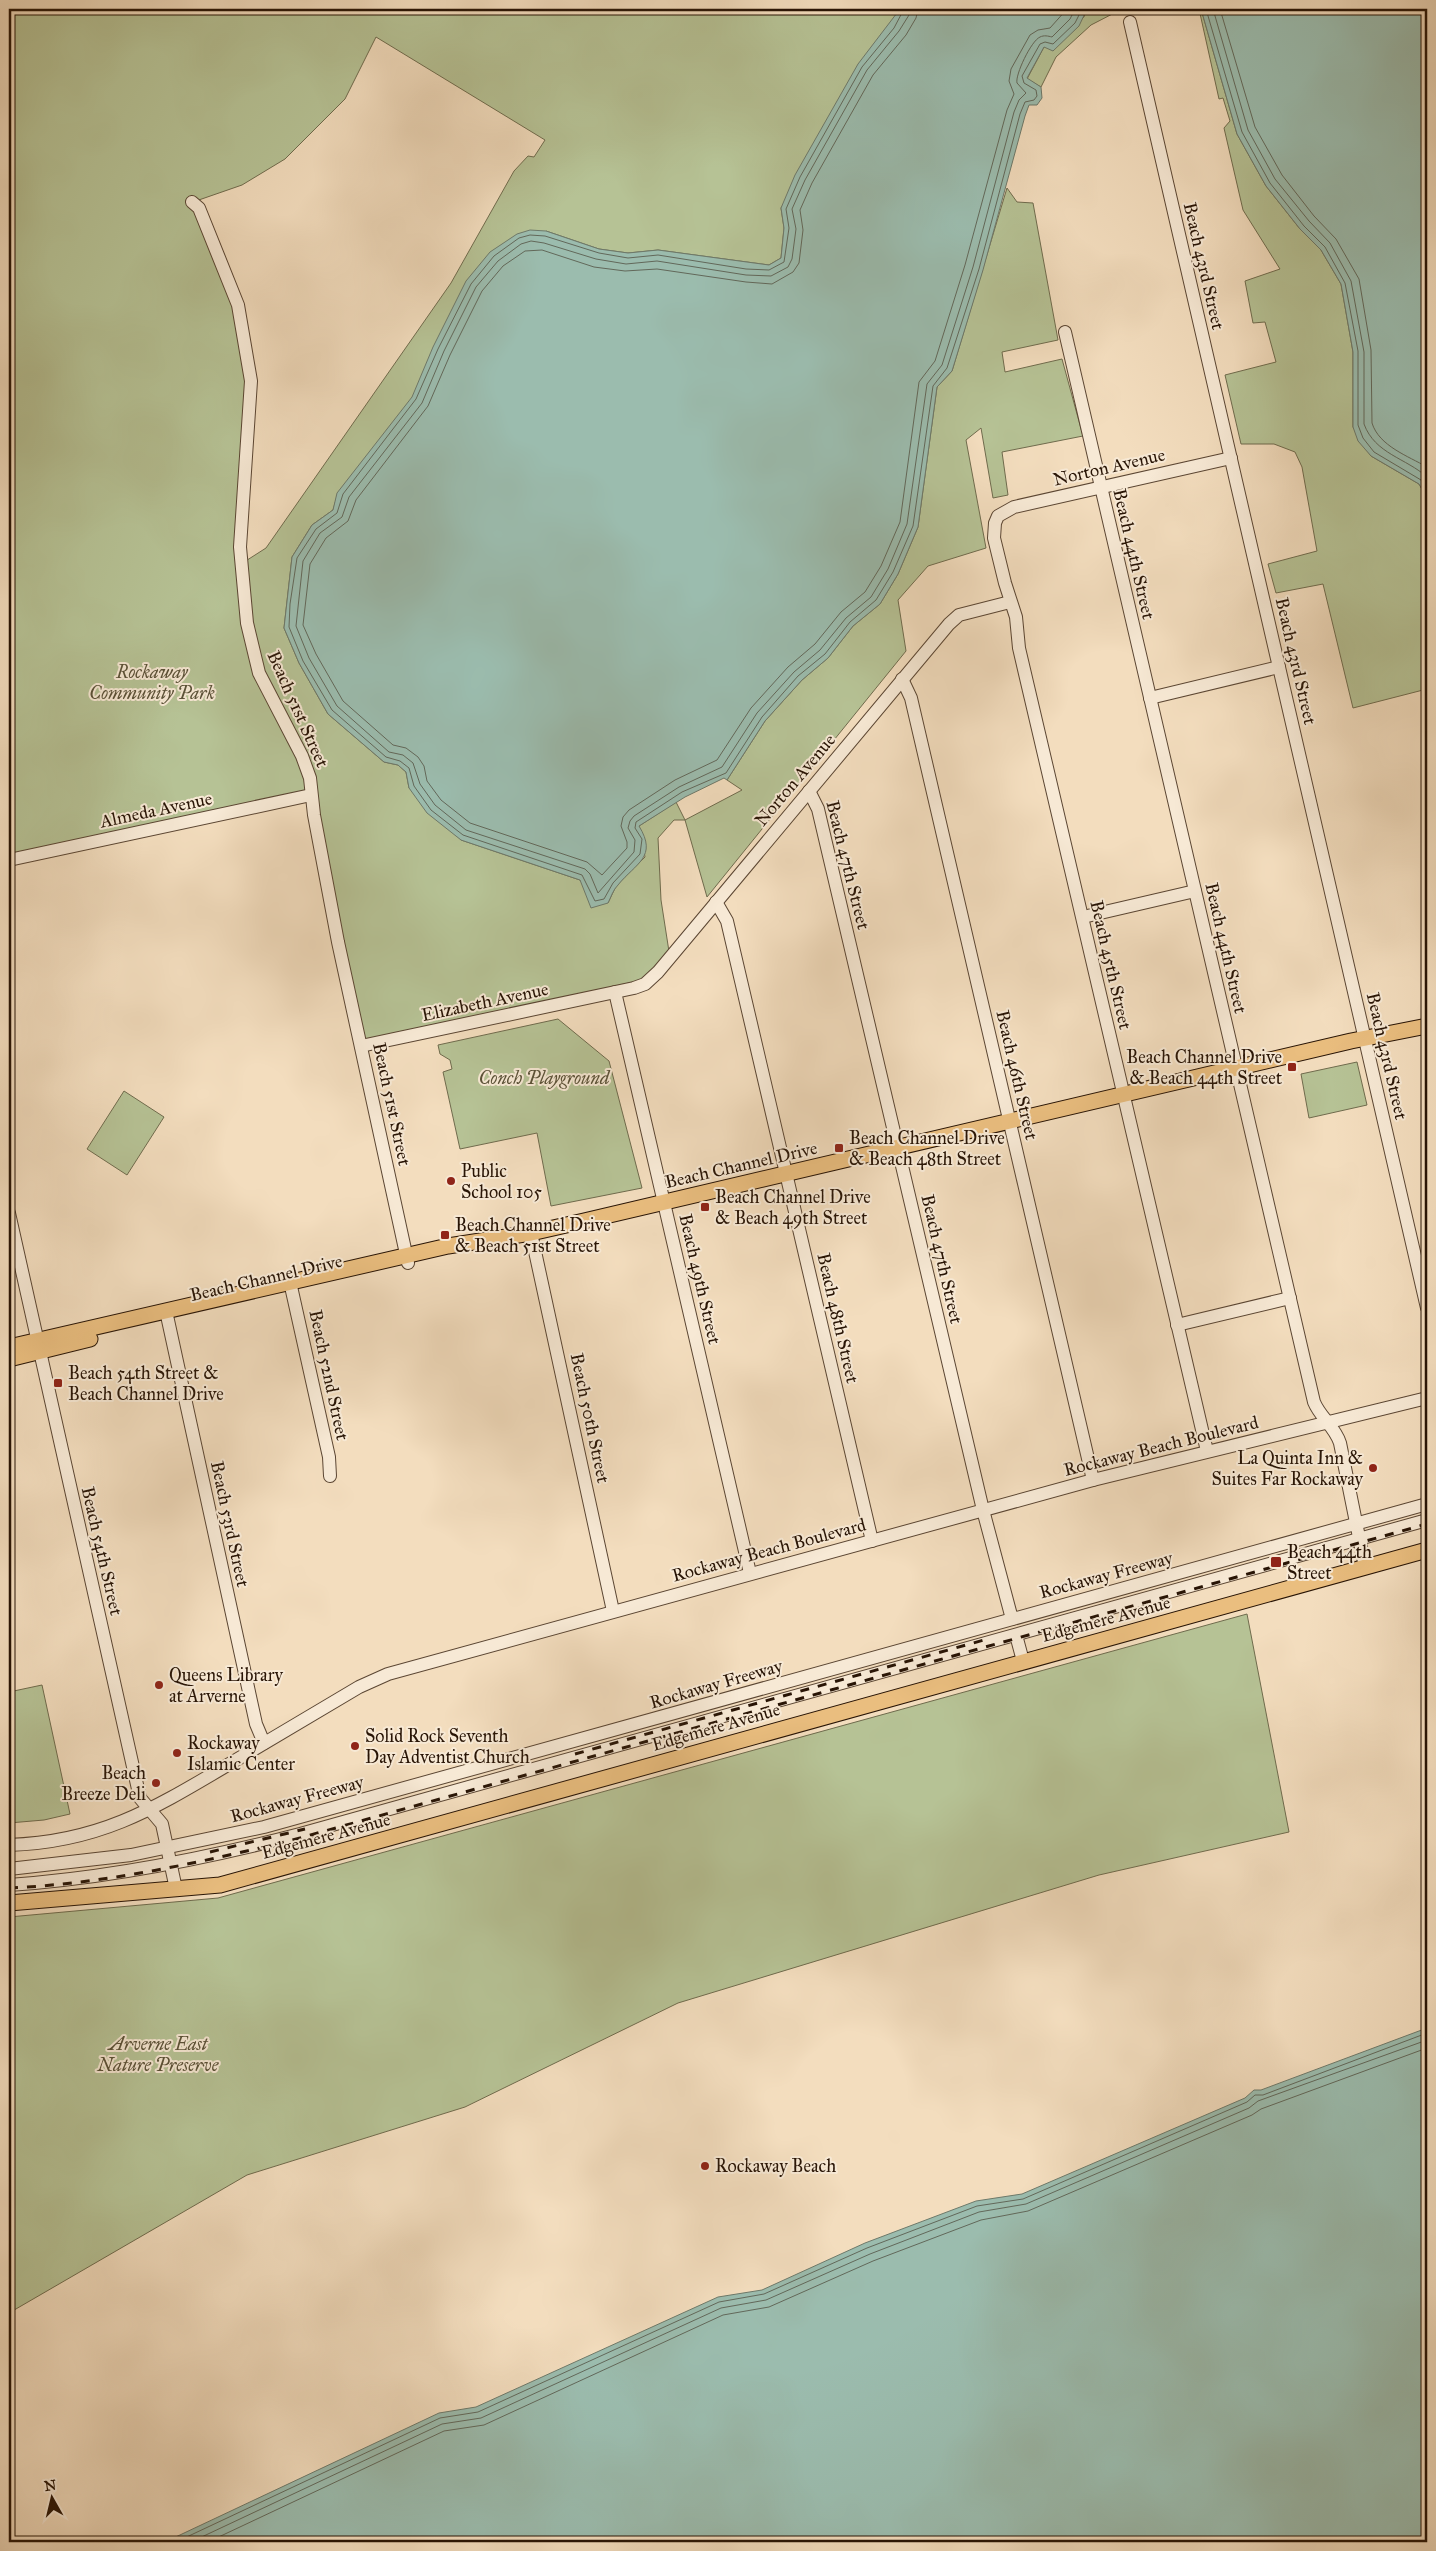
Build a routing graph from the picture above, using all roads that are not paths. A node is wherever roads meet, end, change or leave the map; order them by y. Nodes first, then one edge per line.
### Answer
1 (1130, 22) dead end
2 (192, 202) dead end
3 (1065, 332) dead end
4 (1231, 458) junction
5 (1101, 487) junction
6 (998, 516) joint
7 (1010, 602) junction
8 (1279, 667) junction
9 (902, 679) junction
10 (1150, 698) junction
11 (809, 791) junction
12 (311, 794) junction
13 (9, 860) edge
14 (1195, 891) junction
15 (716, 902) junction
16 (1083, 917) junction
17 (615, 992) junction
18 (1427, 1026) edge
19 (1365, 1038) junction
20 (361, 1046) junction
21 (1236, 1068) junction
22 (1123, 1095) junction
23 (1010, 1122) junction
24 (898, 1148) junction
25 (786, 1174) junction
26 (664, 1203) junction
27 (9, 1213) edge
28 (532, 1233) junction
29 (408, 1259) junction
30 (291, 1286) junction
31 (1290, 1298) junction
32 (1427, 1308) edge
33 (167, 1316) junction
34 (1177, 1325) junction
35 (38, 1346) junction
36 (9, 1347) edge
37 (9, 1359) edge
38 (1427, 1398) edge
39 (1327, 1422) junction
40 (1207, 1451) junction
41 (330, 1476) dead end
42 (1093, 1480) junction
43 (1427, 1504) edge
44 (982, 1510) junction
45 (1427, 1520) edge
46 (1357, 1524) junction
47 (1360, 1539) junction
48 (872, 1540) junction
49 (1427, 1550) edge
50 (1365, 1567) junction
51 (750, 1573) junction
52 (614, 1611) junction
53 (1012, 1620) junction
54 (1016, 1635) junction
55 (1024, 1661) junction
56 (264, 1743) junction
57 (149, 1810) junction
58 (9, 1845) edge
59 (167, 1848) junction
60 (170, 1864) junction
61 (9, 1869) edge
62 (9, 1885) edge
63 (176, 1889) junction
64 (9, 1903) edge

1 - 4 street, Beach 43rd Street
2 - 12 street, Beach 51st Street
3 - 5 street, Beach 44th Street
4 - 5 street, Norton Avenue
4 - 8 street, Beach 43rd Street
5 - 6 street, Norton Avenue
5 - 10 street, Beach 44th Street
6 - 7 street, Beach 45th Street
7 - 9 street, Norton Avenue
7 - 16 street, Beach 45th Street
8 - 10 street
8 - 19 street, Beach 43rd Street
9 - 11 street, Norton Avenue
9 - 23 street, Beach 46th Street
10 - 14 street, Beach 44th Street
11 - 15 street, Norton Avenue
11 - 24 street, Beach 47th Street
12 - 13 street, Almeda Avenue
12 - 20 street, Beach 51st Street
14 - 16 street
14 - 21 street, Beach 44th Street
15 - 17 street, Norton Avenue
15 - 25 street, Beach 48th Street
16 - 22 street, Beach 45th Street
17 - 20 street, Elizabeth Avenue
17 - 26 street, Beach 49th Street
18 - 19 main road, Beach Channel Drive
19 - 21 main road, Beach Channel Drive
19 - 32 street, Beach 43rd Street
20 - 29 street, Beach 51st Street
21 - 22 main road, Beach Channel Drive
21 - 31 street, Beach 44th Street
22 - 23 main road, Beach Channel Drive
22 - 34 street, Beach 45th Street
23 - 24 main road, Beach Channel Drive
23 - 42 street, Beach 46th Street
24 - 25 main road, Beach Channel Drive
24 - 44 street, Beach 47th Street
25 - 26 main road, Beach Channel Drive
25 - 48 street, Beach 48th Street
26 - 28 main road, Beach Channel Drive
26 - 51 street, Beach 49th Street
27 - 35 street, Beach 54th Street
28 - 29 main road, Beach Channel Drive
28 - 52 street, Beach 50th Street
29 - 30 main road, Beach Channel Drive
30 - 33 main road, Beach Channel Drive
30 - 41 street, Beach 52nd Street
31 - 34 street
31 - 39 street, Beach 44th Street
33 - 35 main road, Beach Channel Drive
33 - 56 street, Beach 53rd Street
34 - 40 street, Beach 45th Street
35 - 36 main road, Beach Channel Drive
35 - 37 main road, Beach Channel Drive
35 - 57 street, Beach 54th Street
38 - 39 street, Rockaway Beach Boulevard
39 - 40 street, Rockaway Beach Boulevard
39 - 46 street, Beach 44th Street
40 - 42 street, Rockaway Beach Boulevard
42 - 44 street, Rockaway Beach Boulevard
43 - 46 street, Rockaway Freeway
44 - 48 street, Rockaway Beach Boulevard
44 - 53 street, Beach 47th Street
45 - 47 street, Rockaway Freeway
46 - 47 street, Beach 44th Street
46 - 53 street, Rockaway Freeway
47 - 50 street, Beach 44th Street
47 - 54 street, Rockaway Freeway
48 - 51 street, Rockaway Beach Boulevard
49 - 50 main road, Edgemere Avenue
50 - 55 main road, Edgemere Avenue
51 - 52 street, Rockaway Beach Boulevard
52 - 56 street, Rockaway Beach Boulevard
53 - 59 street, Rockaway Freeway
54 - 55 street
54 - 60 street, Rockaway Freeway
55 - 63 main road, Edgemere Avenue
56 - 57 street, Rockaway Beach Boulevard
57 - 58 street, Rockaway Beach Boulevard
57 - 59 street, Beach 54th Street
59 - 60 street, Beach 54th Street
59 - 61 street, Rockaway Freeway
60 - 62 street, Rockaway Freeway
60 - 63 street, Beach 54th Street
63 - 64 main road, Edgemere Avenue

